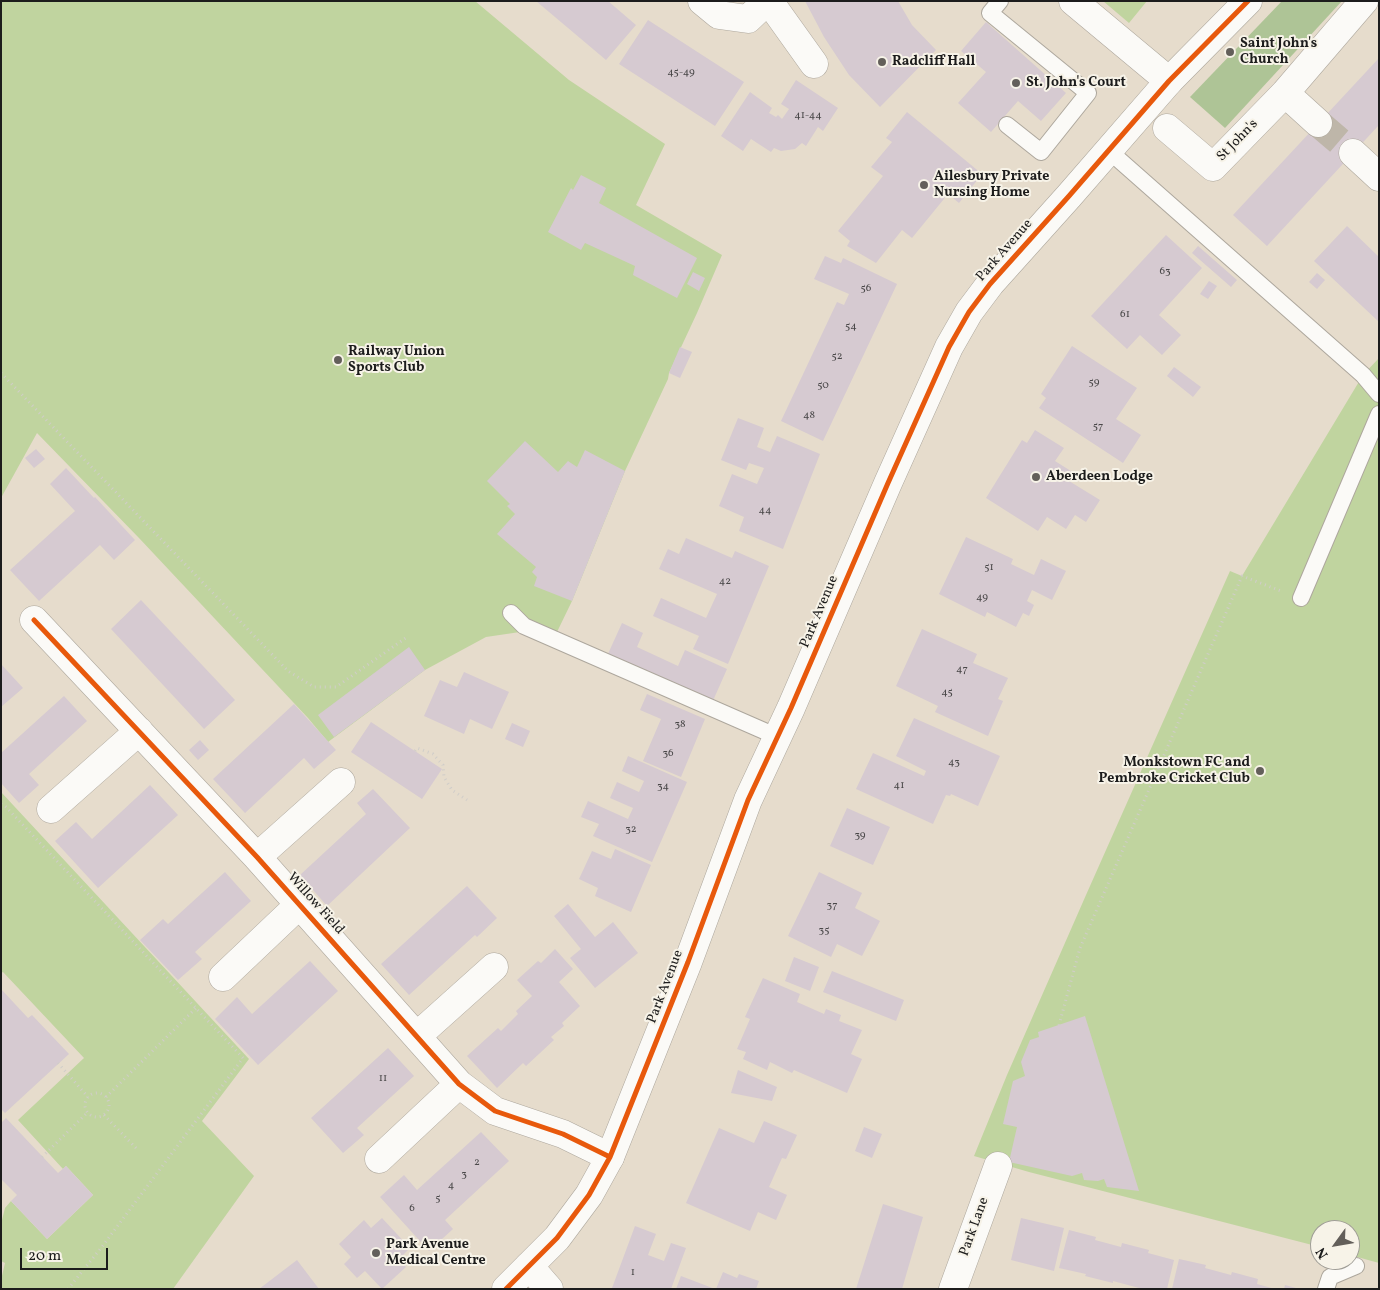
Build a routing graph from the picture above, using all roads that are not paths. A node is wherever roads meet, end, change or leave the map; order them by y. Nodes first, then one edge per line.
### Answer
1 (702, 1) edge
2 (768, 1) edge
3 (1000, 1) edge
4 (1073, 1) edge
5 (1248, 1) edge
6 (1364, 1) edge
7 (814, 64) dead end
8 (1169, 81) junction
9 (1284, 93) junction
10 (1318, 124) tunnel mouth
11 (1007, 125) dead end
12 (1167, 128) dead end
13 (1108, 150) junction
14 (1353, 153) tunnel mouth
15 (1379, 177) edge
16 (1379, 394) edge
17 (1379, 414) edge
18 (1302, 598) road end
19 (511, 613) dead end
20 (34, 620) dead end
21 (139, 730) junction
22 (778, 737) junction
23 (341, 782) dead end
24 (51, 810) dead end
25 (257, 857) junction
26 (300, 904) junction
27 (494, 967) dead end
28 (223, 976) dead end
29 (417, 1036) junction
30 (460, 1084) junction
31 (610, 1157) junction
32 (379, 1159) dead end
33 (998, 1166) dead end
34 (529, 1266) junction
35 (1347, 1270) edge
36 (506, 1289) edge
37 (549, 1289) edge
38 (954, 1289) edge
39 (1326, 1289) edge

1 - 2 street
2 - 7 street
3 - 11 lane
4 - 8 street
5 - 8 street, Park Avenue
6 - 9 street, St John's
8 - 13 street, Park Avenue
9 - 10 street
9 - 12 street, St John's
13 - 16 lane
13 - 22 street, Park Avenue
14 - 15 street
17 - 18 lane
19 - 22 lane
20 - 21 street, Willow Field
21 - 24 street
21 - 25 street, Willow Field
22 - 31 street, Park Avenue
23 - 25 street
25 - 26 street, Willow Field
26 - 28 street, Willow Field
26 - 29 street, Willow Field
27 - 29 street
29 - 30 street, Willow Field
30 - 31 street, Willow Field
30 - 32 street
31 - 34 street, Park Avenue
33 - 38 street, Park Lane
34 - 36 street, Park Avenue
34 - 37 street
35 - 39 lane

